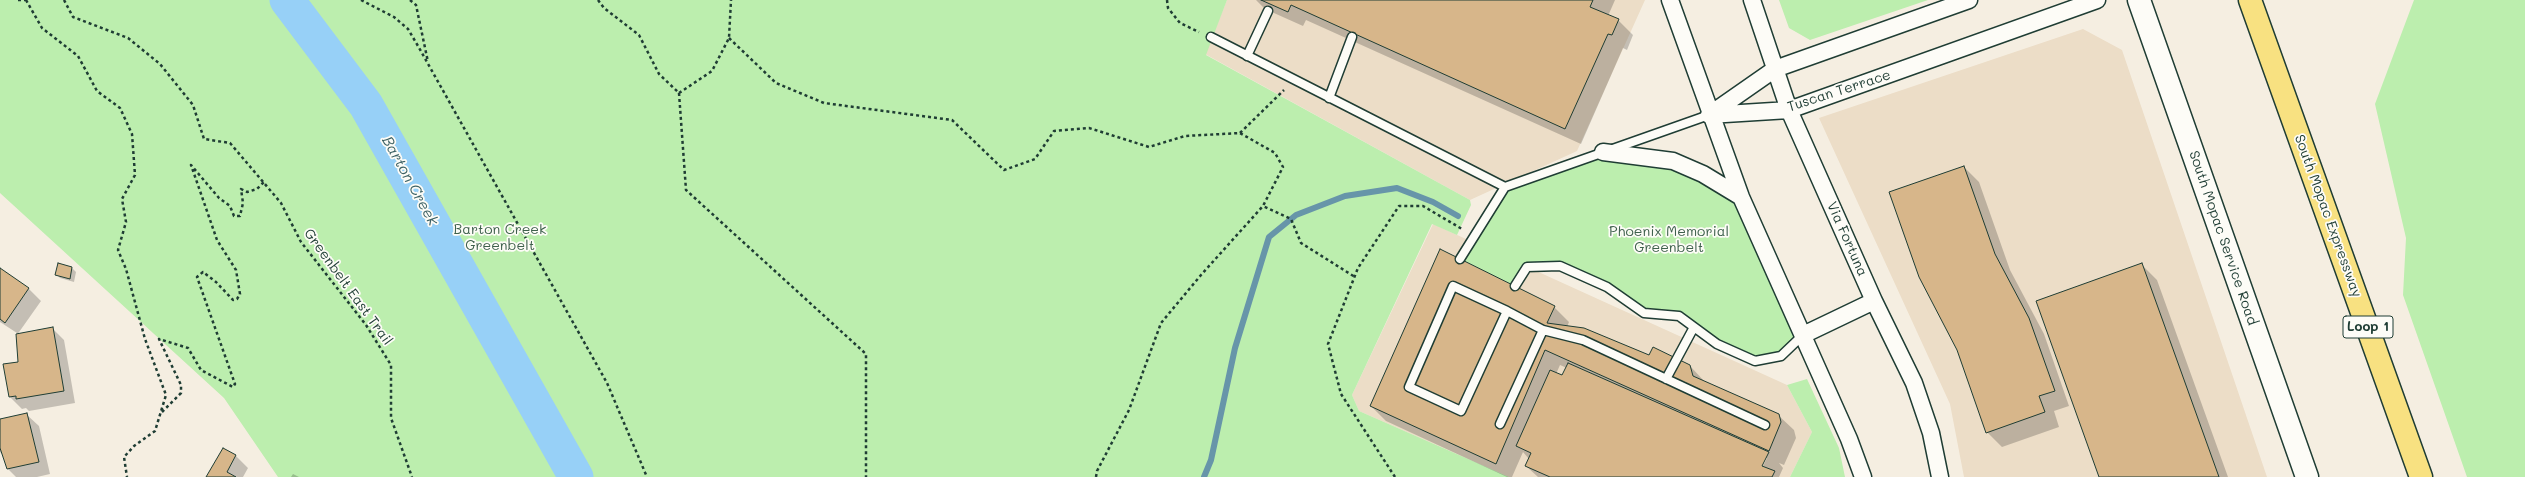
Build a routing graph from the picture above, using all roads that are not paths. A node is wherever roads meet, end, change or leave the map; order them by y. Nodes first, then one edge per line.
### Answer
1 (1670, 0) edge
2 (1752, 0) edge
3 (1969, 0) edge
4 (2097, 0) edge
5 (2139, 0) edge
6 (2250, 0) edge
7 (1268, 11) dead end
8 (1211, 37) road end
9 (1352, 37) dead end
10 (1247, 56) junction
11 (1775, 69) junction
12 (1329, 98) junction
13 (1789, 110) junction
14 (1709, 115) junction
15 (1603, 152) junction
16 (1505, 187) junction
17 (1740, 197) junction
18 (1460, 259) dead end
19 (1515, 286) dead end
20 (1874, 301) junction
21 (1507, 311) junction
22 (1694, 327) junction
23 (1543, 330) junction
24 (1803, 335) junction
25 (1666, 379) junction
26 (1500, 424) dead end
27 (1765, 425) dead end
28 (1862, 477) edge
29 (1940, 477) edge
30 (2307, 477) edge
31 (2421, 477) edge

1 - 14 street
2 - 11 street, Via Fortuna
3 - 11 street
4 - 13 street, Tuscan Terrace
5 - 30 main road, South Mopac Service Road
6 - 31 highway, South Mopac Expressway / Loop 1
7 - 10 lane
8 - 10 lane
9 - 12 lane
10 - 12 lane
11 - 13 street, Via Fortuna
11 - 14 street
12 - 16 lane
13 - 14 street, Tuscan Terrace
13 - 20 street, Via Fortuna
14 - 15 lane
14 - 17 street
15 - 16 lane
15 - 17 street
16 - 18 lane
17 - 24 street
19 - 22 lane
20 - 24 street
20 - 29 street, Via Fortuna
21 - 21 lane
21 - 23 lane
22 - 24 lane
22 - 25 lane
23 - 25 lane
23 - 26 lane
24 - 28 street
25 - 27 lane

